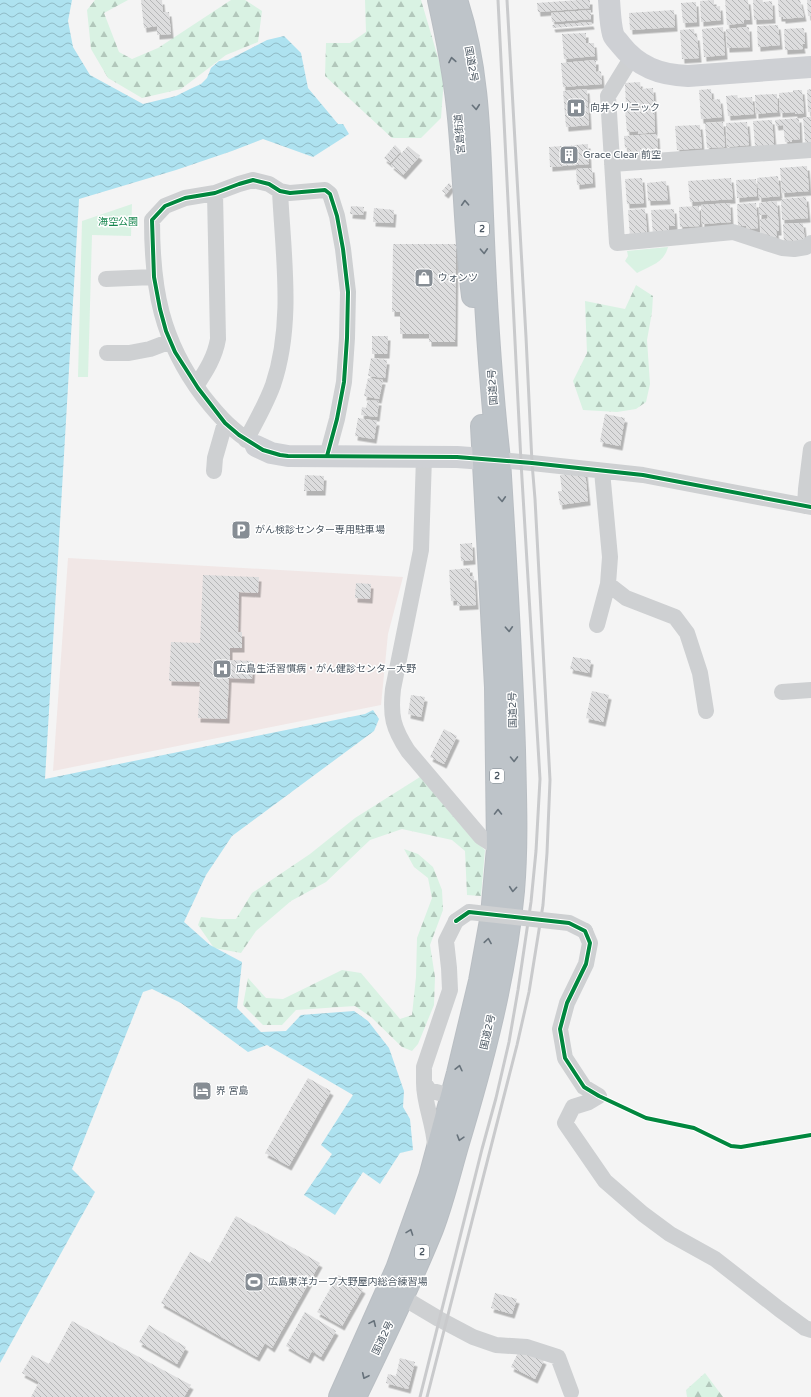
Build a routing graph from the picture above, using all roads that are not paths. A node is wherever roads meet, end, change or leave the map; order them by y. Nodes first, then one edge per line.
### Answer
1 (439, 0) edge
2 (456, 0) edge
3 (609, 0) edge
4 (632, 57) junction
5 (811, 67) edge
6 (811, 150) edge
7 (612, 164) junction
8 (280, 191) junction
9 (216, 193) junction
10 (811, 243) edge
11 (469, 270) joint
12 (154, 277) junction
13 (106, 279) dead end
14 (171, 341) junction
15 (107, 353) dead end
16 (196, 386) junction
17 (225, 423) junction
18 (251, 443) junction
19 (811, 449) edge
20 (327, 456) junction
21 (424, 457) junction
22 (492, 459) junction
23 (214, 470) dead end
24 (602, 471) junction
25 (808, 506) edge
26 (608, 584) junction
27 (597, 625) dead end
28 (811, 690) edge
29 (782, 692) dead end
30 (706, 711) dead end
31 (498, 848) junction
32 (492, 915) junction
33 (424, 1083) junction
34 (462, 1099) junction
35 (430, 1177) junction
36 (402, 1297) junction
37 (811, 1330) edge
38 (571, 1392) dead end
39 (340, 1397) edge
40 (356, 1397) edge

11 -> 1 highway, 宮島街道 / 2
2 -> 22 highway, 国道2号 / 2
3 - 4 street
4 - 5 street
4 - 7 street
6 - 7 street
7 - 10 street
8 - 9 street
8 - 18 street
8 - 20 street
9 - 12 street
9 - 16 street
11 - 22 highway, 国道2号 / 2
12 - 13 street
12 - 14 street
14 - 15 street
14 - 16 street
16 - 17 street
17 - 18 street
17 - 23 street
18 - 20 street
19 - 25 street
20 - 21 street
21 - 22 street
21 - 31 street
22 - 24 street
31 -> 22 highway, 国道2号 / 2
22 -> 34 highway, 国道2号 / 2
24 - 25 street
24 - 26 street
26 - 27 street
26 - 30 street
28 - 29 street
31 - 32 highway, 国道2号 / 2
32 - 33 street, bridge
34 -> 32 highway, 国道2号 / 2
32 - 37 street, bridge
33 - 34 street
33 - 35 street
34 - 35 highway, 国道2号 / 2
34 -> 36 highway, 国道2号 / 2
39 -> 35 highway, 国道2号 / 2
36 - 38 street
36 -> 40 highway, 国道2号 / 2

